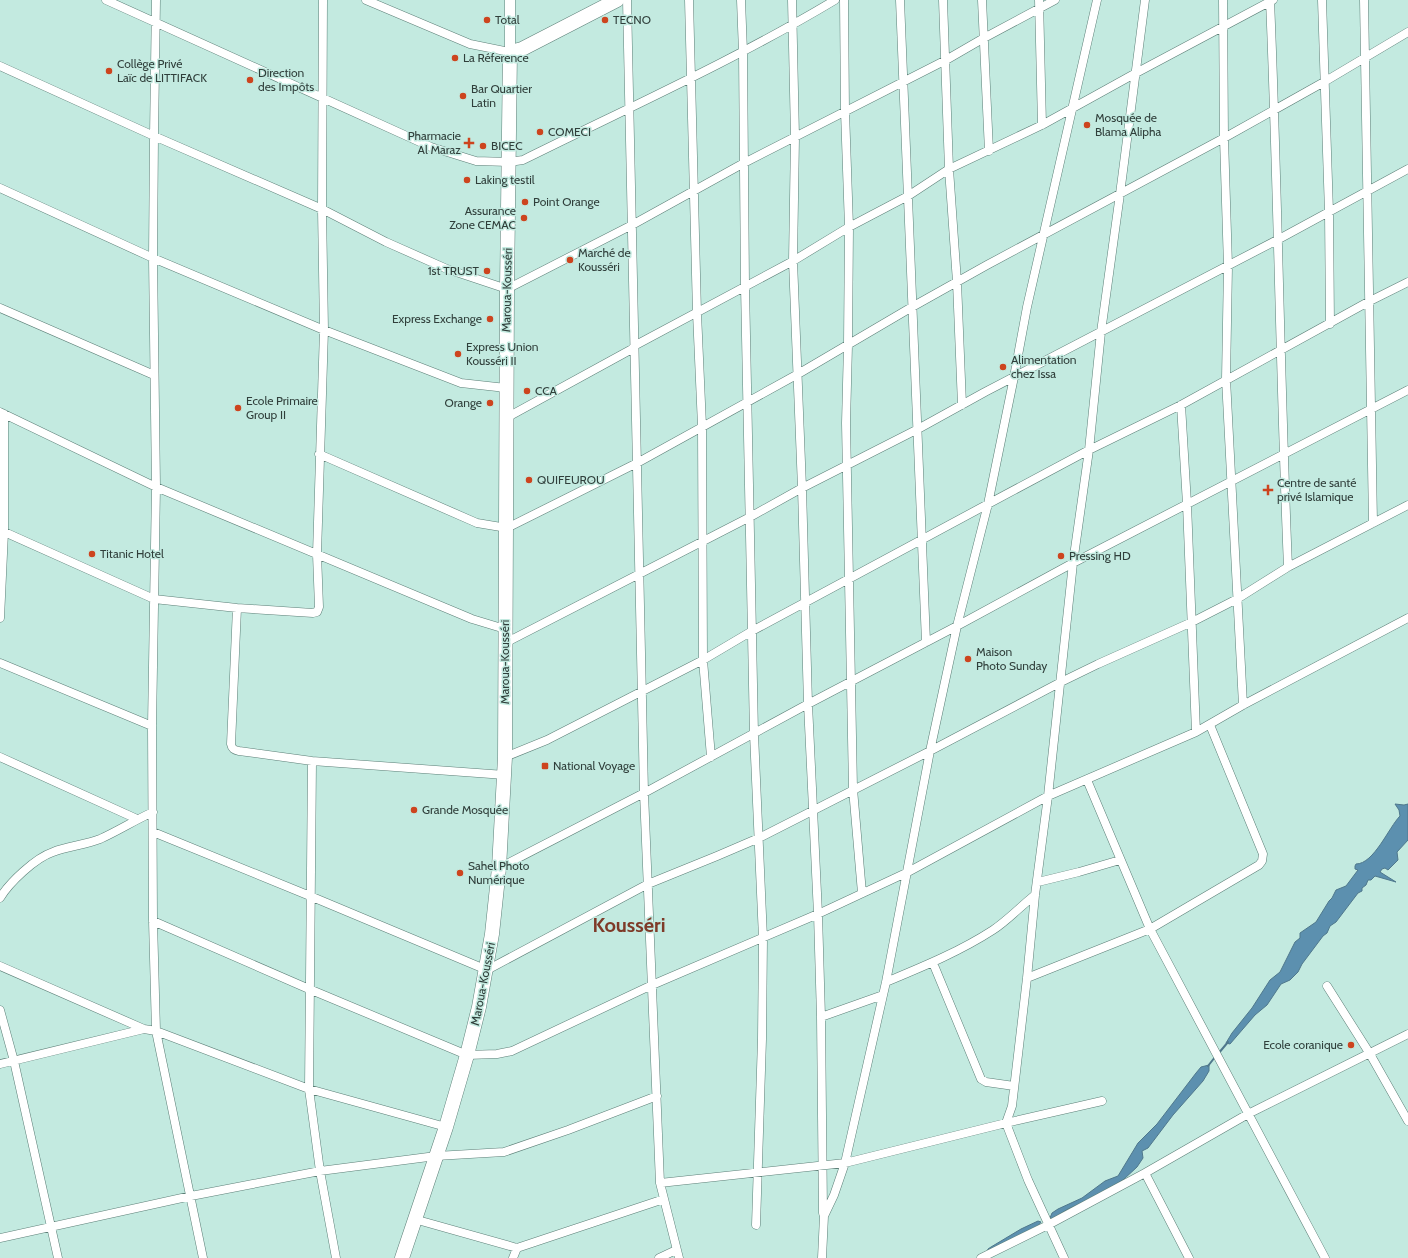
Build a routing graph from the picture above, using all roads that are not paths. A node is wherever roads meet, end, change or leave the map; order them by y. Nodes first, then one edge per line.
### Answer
1 (106, 0) edge
2 (156, 0) edge
3 (323, 0) edge
4 (366, 0) edge
5 (510, 0) edge
6 (617, 0) edge
7 (627, 0) edge
8 (689, 0) edge
9 (741, 0) edge
10 (792, 0) edge
11 (835, 0) edge
12 (844, 0) edge
13 (900, 0) edge
14 (943, 0) edge
15 (982, 0) edge
16 (1039, 0) edge
17 (1055, 0) edge
18 (1097, 0) edge
19 (1145, 0) edge
20 (1223, 0) edge
21 (1271, 0) edge
22 (1322, 0) edge
23 (1364, 0) edge
24 (1039, 9) junction
25 (156, 23) junction
26 (793, 25) junction
27 (1223, 27) junction
28 (1408, 32) edge
29 (984, 38) junction
30 (510, 52) junction
31 (743, 52) junction
32 (1365, 58) junction
33 (946, 60) junction
34 (0, 66) edge
35 (1136, 73) junction
36 (692, 77) junction
37 (903, 82) junction
38 (1324, 82) junction
39 (323, 97) junction
40 (629, 108) junction
41 (1071, 109) junction
42 (1274, 110) junction
43 (845, 111) junction
44 (1042, 125) junction
45 (154, 136) junction
46 (795, 137) junction
47 (1224, 138) junction
48 (989, 151) junction
49 (509, 162) junction
50 (744, 163) junction
51 (949, 169) junction
52 (1408, 169) edge
53 (0, 188) edge
54 (694, 190) junction
55 (1368, 190) junction
56 (1120, 194) junction
57 (908, 196) junction
58 (322, 209) junction
59 (1328, 212) junction
60 (632, 225) junction
61 (849, 227) junction
62 (1042, 237) junction
63 (1278, 239) junction
64 (153, 258) junction
65 (793, 261) junction
66 (1228, 266) junction
67 (957, 282) junction
68 (1408, 282) edge
69 (745, 286) junction
70 (507, 289) junction
71 (1368, 302) junction
72 (912, 306) junction
73 (0, 308) edge
74 (697, 313) junction
75 (1330, 324) junction
76 (324, 330) junction
77 (1101, 332) junction
78 (848, 345) junction
79 (634, 346) junction
80 (1280, 351) junction
81 (798, 374) junction
82 (154, 375) junction
83 (1014, 377) junction
84 (1226, 379) junction
85 (506, 388) junction
86 (1408, 390) edge
87 (748, 402) junction
88 (962, 405) junction
89 (1180, 405) junction
90 (1370, 409) junction
91 (2, 413) edge
92 (506, 418) junction
93 (702, 426) junction
94 (918, 429) junction
95 (1090, 450) junction
96 (319, 454) junction
97 (1283, 454) junction
98 (637, 463) junction
99 (847, 466) junction
100 (1232, 481) junction
101 (156, 487) junction
102 (802, 488) junction
103 (988, 504) junction
104 (1187, 504) junction
105 (1408, 505) edge
106 (750, 517) junction
107 (1373, 523) junction
108 (507, 528) junction
109 (2, 531) edge
110 (923, 540) junction
111 (702, 542) junction
112 (317, 554) junction
113 (1073, 563) junction
114 (1288, 567) junction
115 (639, 574) junction
116 (850, 579) junction
117 (1237, 599) junction
118 (154, 600) junction
119 (804, 603) junction
120 (237, 608) junction
121 (0, 618) edge
122 (1408, 618) edge
123 (1192, 622) junction
124 (957, 626) junction
125 (752, 632) junction
126 (505, 636) junction
127 (926, 642) junction
128 (702, 660) junction
129 (0, 663) edge
130 (851, 682) junction
131 (1061, 682) junction
132 (642, 691) junction
133 (808, 704) junction
134 (1243, 705) junction
135 (1210, 725) junction
136 (152, 726) junction
137 (1196, 732) junction
138 (754, 734) junction
139 (930, 751) junction
140 (0, 757) edge
141 (505, 757) junction
142 (712, 757) junction
143 (312, 761) junction
144 (505, 774) junction
145 (1087, 780) junction
146 (853, 789) junction
147 (644, 794) junction
148 (1048, 796) junction
149 (812, 810) junction
150 (153, 812) junction
151 (137, 819) junction
152 (153, 832) junction
153 (759, 838) junction
154 (1120, 860) junction
155 (499, 868) junction
156 (908, 872) junction
157 (1038, 882) junction
158 (648, 884) junction
159 (862, 892) junction
160 (1035, 895) junction
161 (310, 896) junction
162 (0, 898) edge
163 (818, 914) junction
164 (153, 921) junction
165 (1150, 929) junction
166 (763, 938) junction
167 (933, 963) junction
168 (0, 966) edge
169 (487, 970) junction
170 (1027, 978) junction
171 (886, 982) junction
172 (652, 985) junction
173 (1327, 986) dead end
174 (309, 989) junction
175 (883, 995) junction
176 (0, 1010) edge
177 (821, 1017) junction
178 (144, 1029) junction
179 (156, 1031) junction
180 (1408, 1034) edge
181 (1370, 1054) junction
182 (467, 1055) junction
183 (14, 1061) junction
184 (0, 1064) edge
185 (1014, 1086) junction
186 (309, 1090) junction
187 (657, 1096) junction
188 (1102, 1101) dead end
189 (1248, 1114) junction
190 (1408, 1121) edge
191 (1006, 1123) junction
192 (446, 1127) junction
193 (436, 1156) junction
194 (845, 1163) junction
195 (823, 1166) junction
196 (320, 1171) junction
197 (757, 1173) junction
198 (1145, 1173) junction
199 (660, 1183) junction
200 (191, 1196) junction
201 (664, 1199) junction
202 (824, 1216) junction
203 (414, 1220) junction
204 (756, 1225) dead end
205 (1048, 1225) junction
206 (50, 1228) junction
207 (0, 1238) edge
208 (517, 1248) junction
209 (677, 1254) edge
210 (58, 1258) edge
211 (203, 1258) edge
212 (336, 1258) edge
213 (402, 1258) edge
214 (513, 1258) edge
215 (659, 1258) edge
216 (822, 1258) edge
217 (981, 1258) edge
218 (1064, 1258) edge
219 (1189, 1258) edge
220 (1325, 1258) edge

1 - 25 street
2 - 25 street
3 - 39 street
4 - 30 street
5 - 30 street
6 - 30 highway
7 - 40 street
8 - 36 street
9 - 31 street
10 - 26 street
11 - 26 street
12 - 43 street
13 - 37 street
14 - 33 street
15 - 29 street
16 - 24 street
17 - 24 street
18 - 41 street
19 - 35 street
20 - 27 street
21 - 27 street
21 - 42 street
22 - 38 street
23 - 32 street
24 - 29 street
24 - 44 street
25 - 39 street
25 - 45 street
26 - 31 street
26 - 46 street
27 - 35 street
27 - 47 street
28 - 32 street
29 - 33 street
29 - 48 street
30 - 49 highway, Maroua-Kousséri
31 - 36 street
31 - 50 street
32 - 38 street
32 - 55 street
33 - 37 street
33 - 51 street
34 - 45 street
35 - 41 street
35 - 56 street
36 - 40 street
36 - 54 street
37 - 43 street
37 - 57 street
38 - 42 street
38 - 59 street
39 - 49 street
39 - 58 street
40 - 49 street
40 - 60 street
41 - 44 street
41 - 62 street
42 - 47 street
42 - 63 street
43 - 46 street
43 - 61 street
44 - 48 street
45 - 58 street
45 - 64 street
46 - 50 street
46 - 65 street
47 - 56 street
47 - 66 street
48 - 51 street
49 - 70 highway, Maroua-Kousséri
50 - 54 street
50 - 69 street
51 - 57 street
51 - 67 street
52 - 55 street
53 - 64 street
54 - 60 street
54 - 74 street
55 - 59 street
55 - 71 street
56 - 62 street
56 - 77 street
57 - 61 street
57 - 72 street
58 - 70 street
58 - 76 street
59 - 63 street
59 - 75 street
60 - 70 street
60 - 79 street
61 - 65 street
61 - 78 street
62 - 67 street
62 - 83 street
63 - 66 street
63 - 80 street
64 - 76 street
64 - 82 street
65 - 69 street
65 - 81 street
66 - 77 street
66 - 84 street
67 - 72 street
67 - 88 street
68 - 71 street
69 - 74 street
69 - 87 street
70 - 85 highway, Maroua-Kousséri
71 - 75 street
71 - 90 street
72 - 78 street
72 - 94 street
73 - 82 street
74 - 79 street
74 - 93 street
75 - 80 street
76 - 85 street
76 - 96 street
77 - 83 street
77 - 95 street
78 - 81 street
78 - 99 street
79 - 92 street
79 - 98 street
80 - 84 street
80 - 97 street
81 - 87 street
81 - 102 street
82 - 101 street
83 - 88 street
83 - 103 street
84 - 89 street
84 - 100 street
85 - 92 highway, Maroua-Kousséri
86 - 90 street
87 - 93 street
87 - 106 street
88 - 94 street
89 - 95 street
89 - 104 street
90 - 97 street
90 - 107 street
91 - 101 street
91 - 109 street
92 - 108 highway, Maroua-Kousséri
93 - 98 street
93 - 111 street
94 - 99 street
94 - 110 street
95 - 103 street
95 - 113 street
96 - 108 street
96 - 112 street
97 - 100 street
97 - 114 street
98 - 108 street
98 - 115 street
99 - 102 street
99 - 116 street
100 - 104 street
100 - 117 street
101 - 112 street
101 - 118 street
102 - 106 street
102 - 119 street
103 - 110 street
103 - 124 street
104 - 113 street
104 - 123 street
105 - 107 street
106 - 111 street
106 - 125 street
107 - 114 street
108 - 126 highway, Maroua-Kousséri
109 - 118 street
109 - 121 street
110 - 116 street
110 - 127 street
111 - 115 street
111 - 128 street
112 - 120 street
112 - 126 street
113 - 124 street
113 - 131 street
114 - 117 street
115 - 126 street
115 - 132 street
116 - 119 street
116 - 130 street
117 - 123 street
117 - 134 street
118 - 120 street
118 - 136 street
119 - 125 street
119 - 133 street
120 - 143 street
122 - 134 street
123 - 131 street
123 - 137 street
124 - 127 street
124 - 139 street
125 - 128 street
125 - 138 street
126 - 141 highway, Maroua-Kousséri
127 - 130 street
128 - 132 street
128 - 142 street
129 - 136 street
130 - 133 street
130 - 146 street
131 - 139 street
131 - 148 street
132 - 141 street
132 - 147 street
133 - 138 street
133 - 149 street
134 - 135 street
135 - 137 street
135 - 165 street
136 - 150 street
137 - 145 street
138 - 142 street
138 - 153 street
139 - 146 street
139 - 156 street
140 - 151 street
141 - 144 highway, Maroua-Kousséri
142 - 147 street
143 - 144 street
143 - 161 street
144 - 155 highway, Maroua-Kousséri
145 - 148 street
145 - 154 street
146 - 149 street
146 - 159 street
147 - 155 street
147 - 158 street
148 - 156 street
148 - 157 street
149 - 153 street
149 - 163 street
150 - 151 street
150 - 152 street
151 - 162 street
152 - 161 street
152 - 164 street
153 - 158 street
153 - 166 street
154 - 157 street
154 - 165 street
155 - 169 highway, Maroua-Kousséri
156 - 159 street
156 - 171 street
157 - 160 street
158 - 169 street
158 - 172 street
159 - 163 street
160 - 167 street
160 - 170 street
161 - 169 street
161 - 174 street
163 - 166 street
163 - 177 street
164 - 174 street
164 - 179 street
165 - 170 street
165 - 189 street
166 - 172 street
166 - 197 street
167 - 171 street
167 - 185 street
168 - 178 street
169 - 182 highway, Maroua-Kousséri
170 - 185 street
171 - 175 street
172 - 182 street
172 - 187 street
173 - 181 street
174 - 182 street
174 - 186 street
175 - 177 street
175 - 194 street
176 - 183 street
177 - 195 street
178 - 179 street
178 - 183 street
179 - 186 street
179 - 200 street
180 - 181 street
181 - 189 street
181 - 190 street
182 - 192 highway, Maroua-Kousséri
183 - 184 street
183 - 206 street
185 - 191 street
186 - 192 street
186 - 196 street
187 - 193 street
187 - 199 street
188 - 191 street
189 - 198 street
189 - 220 street
191 - 194 street
191 - 205 street
192 - 193 highway, Maroua-Kousséri
193 - 196 street
193 - 203 highway, Maroua-Kousséri
194 - 195 street
194 - 202 street
195 - 197 street
195 - 202 street
196 - 200 street
196 - 212 street
197 - 199 street
197 - 204 street
198 - 205 street
198 - 219 street
199 - 201 street
200 - 206 street
200 - 211 street
201 - 208 street
201 - 209 street
202 - 216 street
203 - 208 street
203 - 213 highway, Maroua-Kousséri
205 - 217 street
205 - 218 street
206 - 207 street
206 - 210 street
208 - 214 street
209 - 215 street

